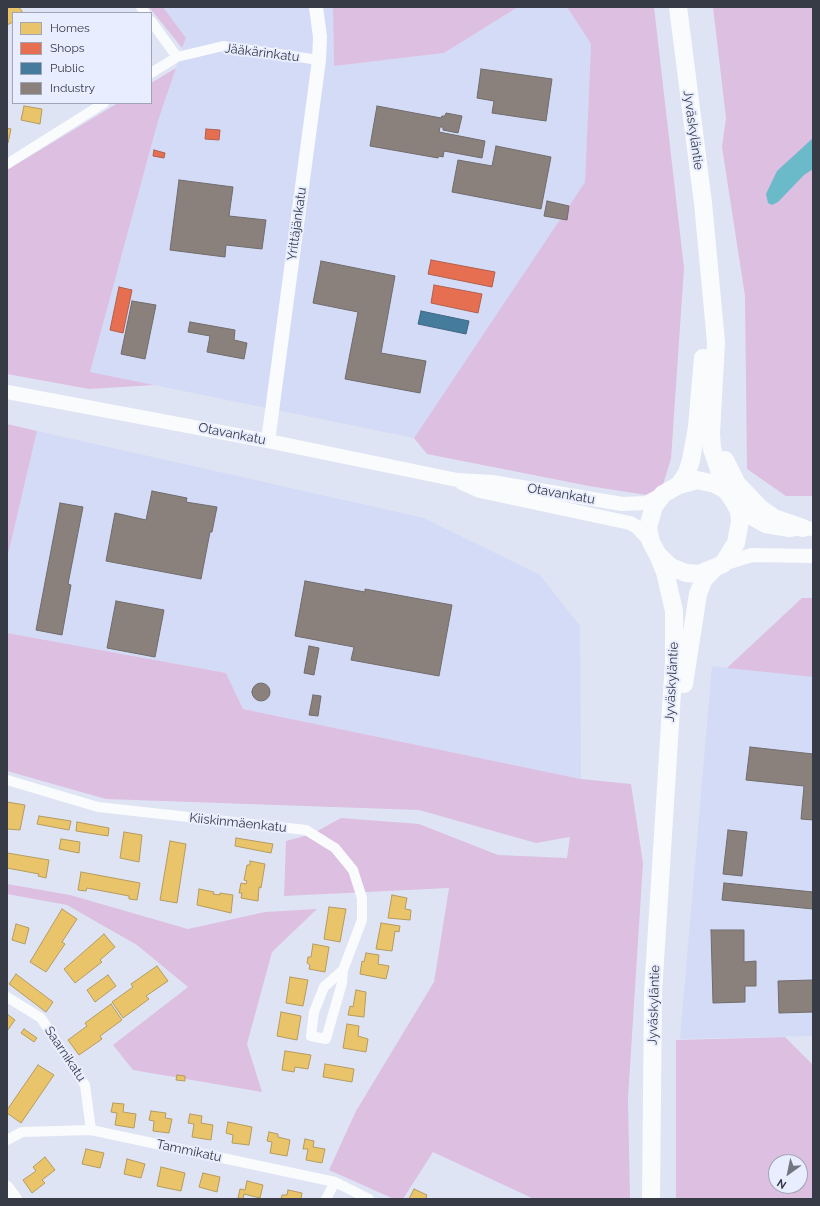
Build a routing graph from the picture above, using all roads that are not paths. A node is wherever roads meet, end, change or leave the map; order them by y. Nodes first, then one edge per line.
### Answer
1 (316, 7) edge
2 (678, 7) edge
3 (152, 22) edge
4 (177, 57) junction
5 (320, 60) junction
6 (152, 72) edge
7 (102, 104) edge
8 (7, 164) edge
9 (708, 253) junction
10 (7, 392) edge
11 (712, 415) junction
12 (268, 440) junction
13 (457, 480) junction
14 (671, 489) junction
15 (726, 490) junction
16 (739, 511) junction
17 (808, 528) edge
18 (654, 549) junction
19 (813, 556) edge
20 (719, 566) junction
21 (7, 780) edge
22 (666, 811) junction
23 (343, 970) junction
24 (7, 997) edge
25 (91, 1130) junction
26 (7, 1140) edge
27 (335, 1182) junction
28 (7, 1188) edge
29 (15, 1199) edge
30 (326, 1199) edge
31 (369, 1199) edge
32 (650, 1199) edge

1 - 5 main road, Yrittäjänkatu
2 - 9 highway, Jyväskyläntie
3 - 4 street
4 - 5 street, Jääkärinkatu
4 - 6 street, Jääkärinkatu
5 - 12 main road, Yrittäjänkatu
7 - 8 street
9 - 11 highway, Jyväskyläntie
9 - 14 highway, Jyväskyläntie
10 - 12 main road, Otavankatu
11 - 15 highway, Jyväskyläntie
11 - 17 highway
12 - 13 main road, Otavankatu
13 - 14 main road, Otavankatu
13 - 18 main road, Otavankatu
14 - 15 highway
14 - 18 highway
15 - 16 highway
16 - 17 main road
16 - 20 highway
18 - 20 highway
18 - 22 highway, Jyväskyläntie
19 - 20 main road
20 - 22 highway, Jyväskyläntie
21 - 23 street, Kiiskinmäenkatu
22 - 32 highway, Jyväskyläntie
23 - 23 street, Kiiskinmäenkatu
24 - 25 street, Saarnikatu
25 - 26 street, Tammikatu
25 - 27 street, Tammikatu
27 - 30 street
27 - 31 street, Tammikatu
28 - 29 main road

